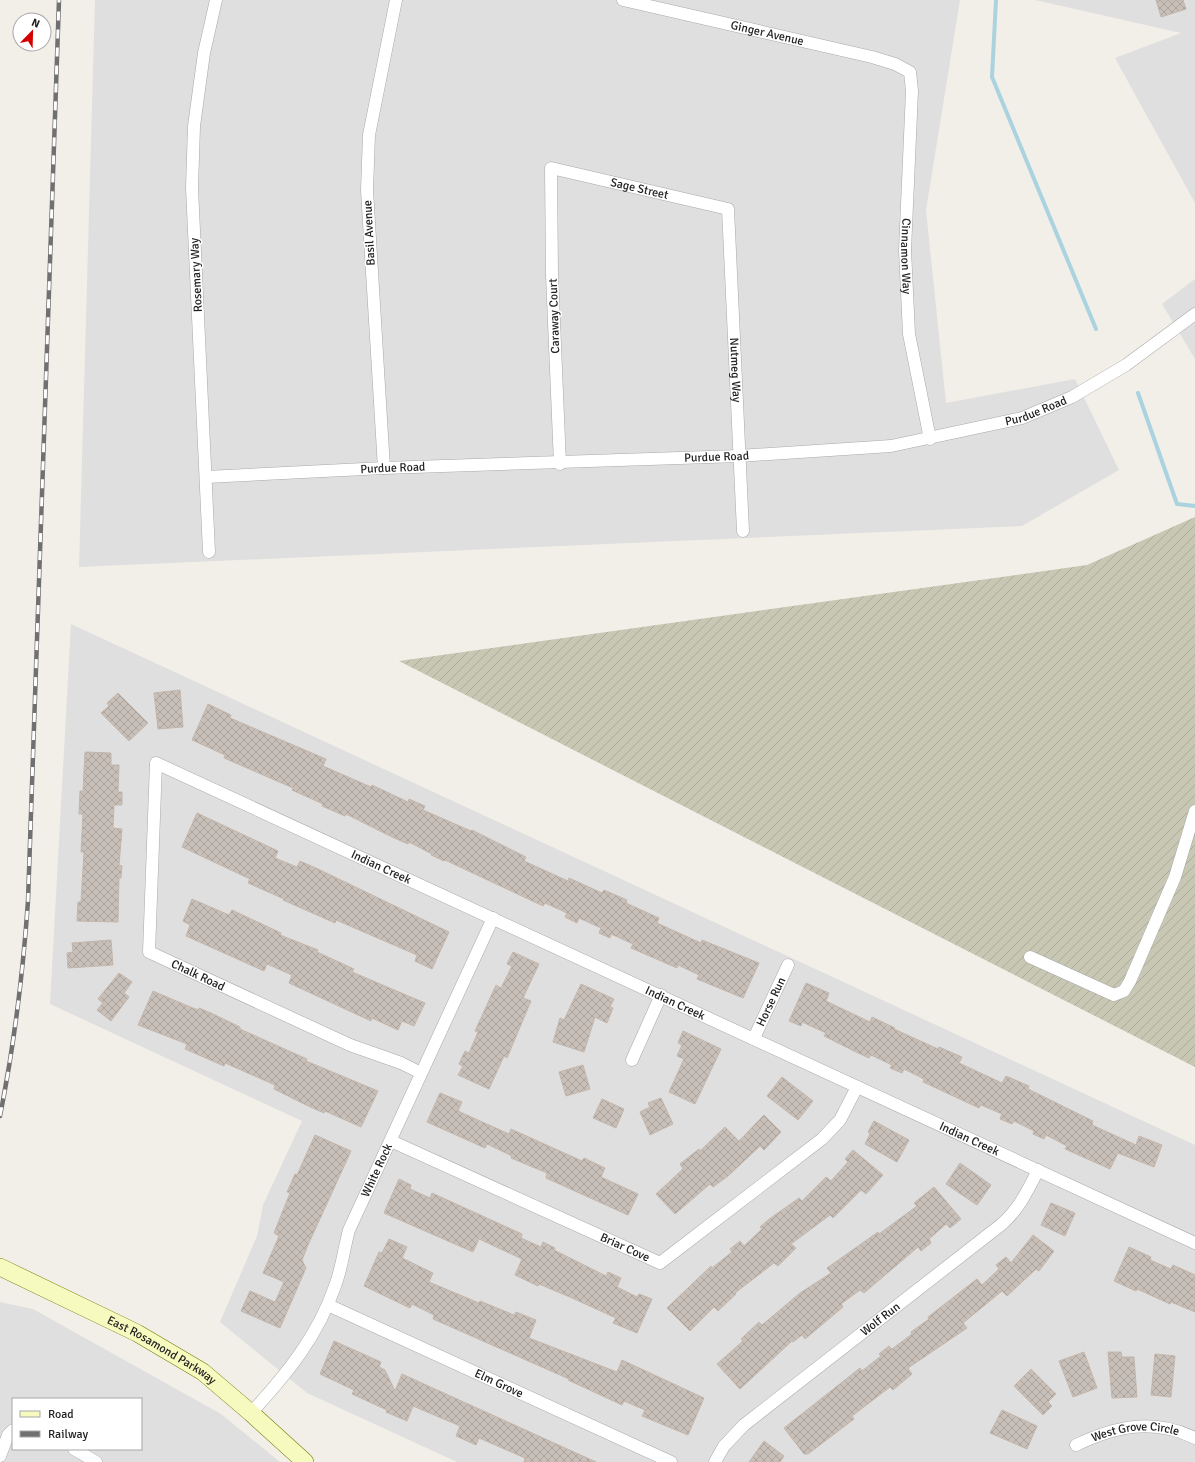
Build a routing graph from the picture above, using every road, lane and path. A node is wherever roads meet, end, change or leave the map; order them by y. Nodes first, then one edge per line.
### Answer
1 (216, 0) edge
2 (396, 0) edge
3 (623, 0) edge
4 (910, 72) joint
5 (551, 168) joint
6 (728, 209) joint
7 (1195, 314) edge
8 (930, 439) junction
9 (739, 456) junction
10 (560, 464) junction
11 (384, 468) junction
12 (206, 477) junction
13 (743, 531) dead end
14 (209, 552) dead end
15 (156, 763) joint
16 (1195, 811) edge
17 (493, 918) junction
18 (1030, 957) dead end
19 (788, 965) dead end
20 (662, 995) junction
21 (754, 1038) junction
22 (632, 1060) dead end
23 (421, 1073) junction
24 (857, 1086) junction
25 (391, 1141) junction
26 (1038, 1170) junction
27 (1195, 1244) edge
28 (0, 1267) edge
29 (328, 1305) junction
30 (251, 1413) junction
31 (12, 1430) edge
32 (1195, 1438) edge
33 (1076, 1445) dead end
34 (76, 1450) edge
35 (0, 1456) edge
36 (96, 1462) edge
37 (305, 1462) edge
38 (671, 1462) edge
39 (715, 1462) edge

1 - 12 street, Rosemary Way
2 - 11 street, Basil Avenue
3 - 4 street, Ginger Avenue
4 - 8 street, Cinnamon Way
5 - 6 street, Sage Street
5 - 10 street, Caraway Court
6 - 9 street, Nutmeg Way
7 - 8 street, Purdue Road
8 - 9 street, Purdue Road
9 - 10 street, Purdue Road
9 - 13 street, Nutmeg Way
10 - 11 street, Purdue Road
11 - 12 street, Purdue Road
12 - 14 street, Rosemary Way
15 - 17 street, Indian Creek
15 - 23 street, Chalk Road
16 - 18 street
17 - 20 street, Indian Creek
17 - 23 street, White Rock
19 - 21 street, Horse Run
20 - 21 street, Indian Creek
20 - 22 street
21 - 24 street, Indian Creek
23 - 25 street, White Rock
24 - 25 street, Briar Cove
24 - 26 street, Indian Creek
25 - 29 street, White Rock
26 - 27 street, Indian Creek
26 - 39 street, Wolf Run
28 - 30 street, East Rosamond Parkway
29 - 30 street, White Rock
29 - 38 street, Elm Grove
30 - 37 street, East Rosamond Parkway
31 - 35 street
32 - 33 street, West Grove Circle
34 - 36 street

